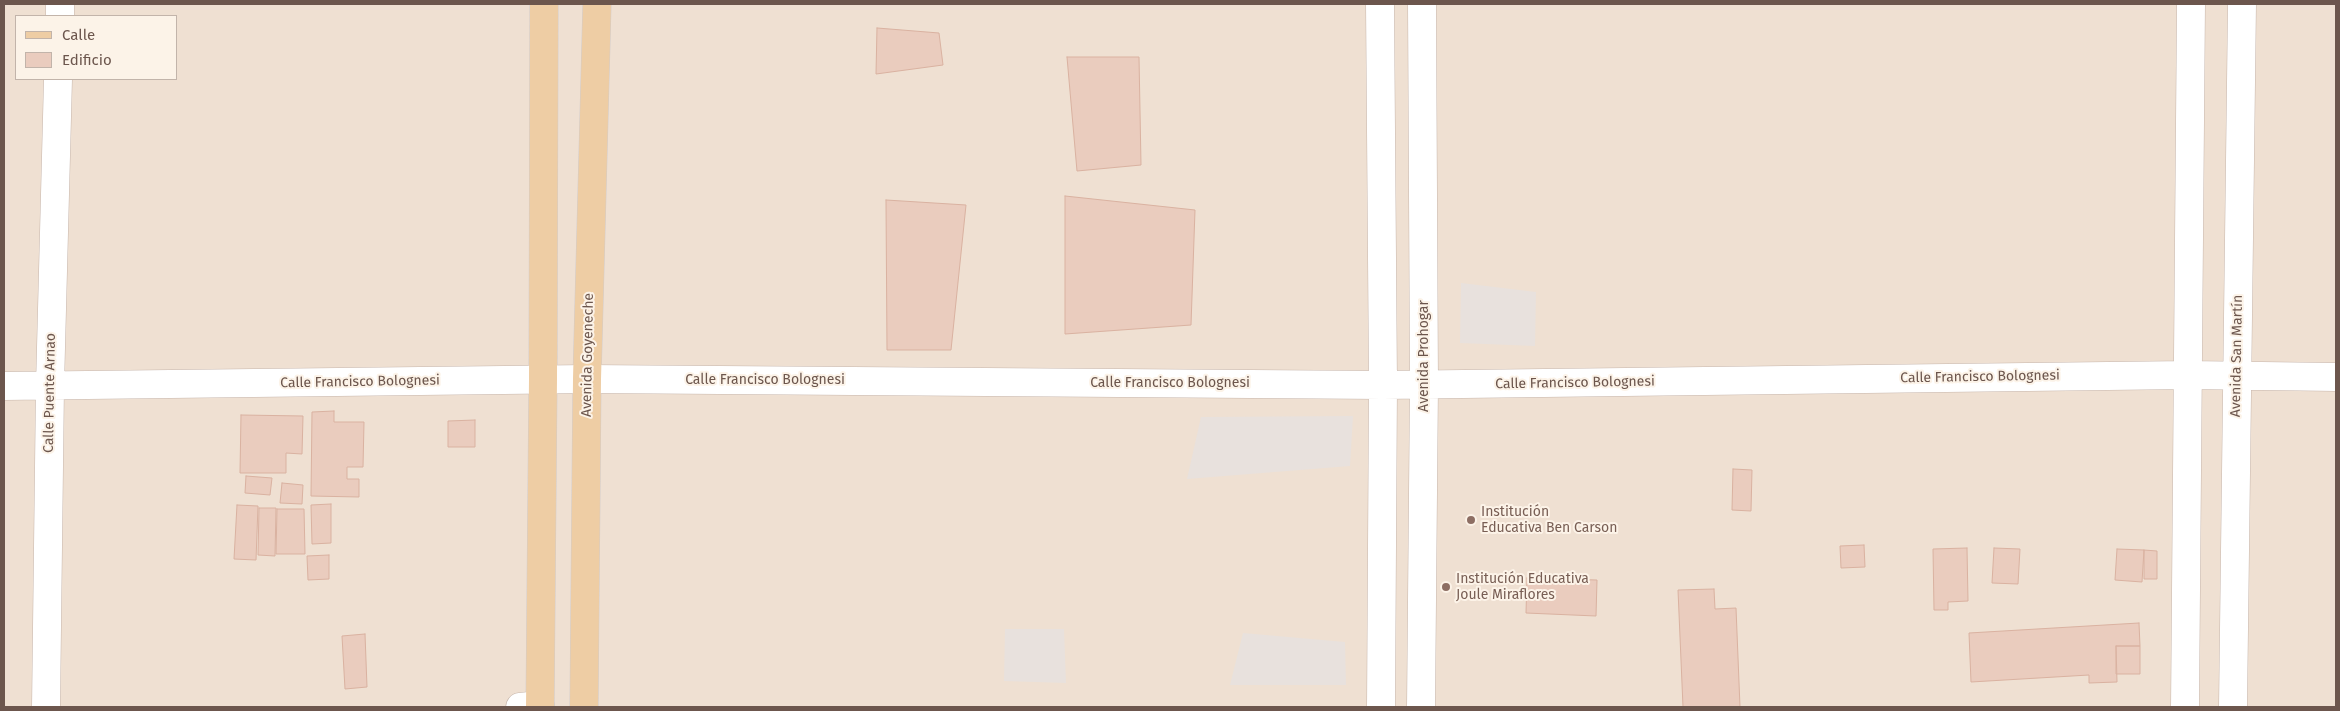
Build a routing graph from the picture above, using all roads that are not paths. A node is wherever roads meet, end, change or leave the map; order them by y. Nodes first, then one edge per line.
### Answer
1 (544, 4) edge
2 (597, 4) edge
3 (1380, 4) edge
4 (1422, 4) edge
5 (2191, 4) edge
6 (2242, 4) edge
7 (58, 80) edge
8 (2188, 375) junction
9 (2237, 375) junction
10 (2336, 378) edge
11 (543, 379) junction
12 (587, 379) junction
13 (1383, 385) junction
14 (1424, 385) junction
15 (4, 386) edge
16 (50, 386) junction
17 (46, 707) edge
18 (533, 707) edge
19 (584, 707) edge
20 (1381, 707) edge
21 (1421, 707) edge
22 (2185, 707) edge
23 (2233, 707) edge

1 - 11 main road
2 - 12 main road, Avenida Goyeneche
3 - 13 street
4 - 14 street, Avenida Prohogar
5 - 8 street
6 - 9 street, Avenida San Martín
7 - 16 street, Calle Puente Arnao
8 - 9 street, Calle Francisco Bolognesi
8 - 14 street, Calle Francisco Bolognesi
8 - 22 street
9 - 10 street, Calle Francisco Bolognesi
9 - 23 street, Avenida San Martín
11 - 12 street, Calle Francisco Bolognesi
11 - 16 street, Calle Francisco Bolognesi
11 - 18 main road
12 - 13 street, Calle Francisco Bolognesi
12 - 19 main road, Avenida Goyeneche
13 - 14 street, Calle Francisco Bolognesi
13 - 20 street
14 - 21 street, Avenida Prohogar
15 - 16 street, Calle Francisco Bolognesi
16 - 17 street, Calle Puente Arnao

